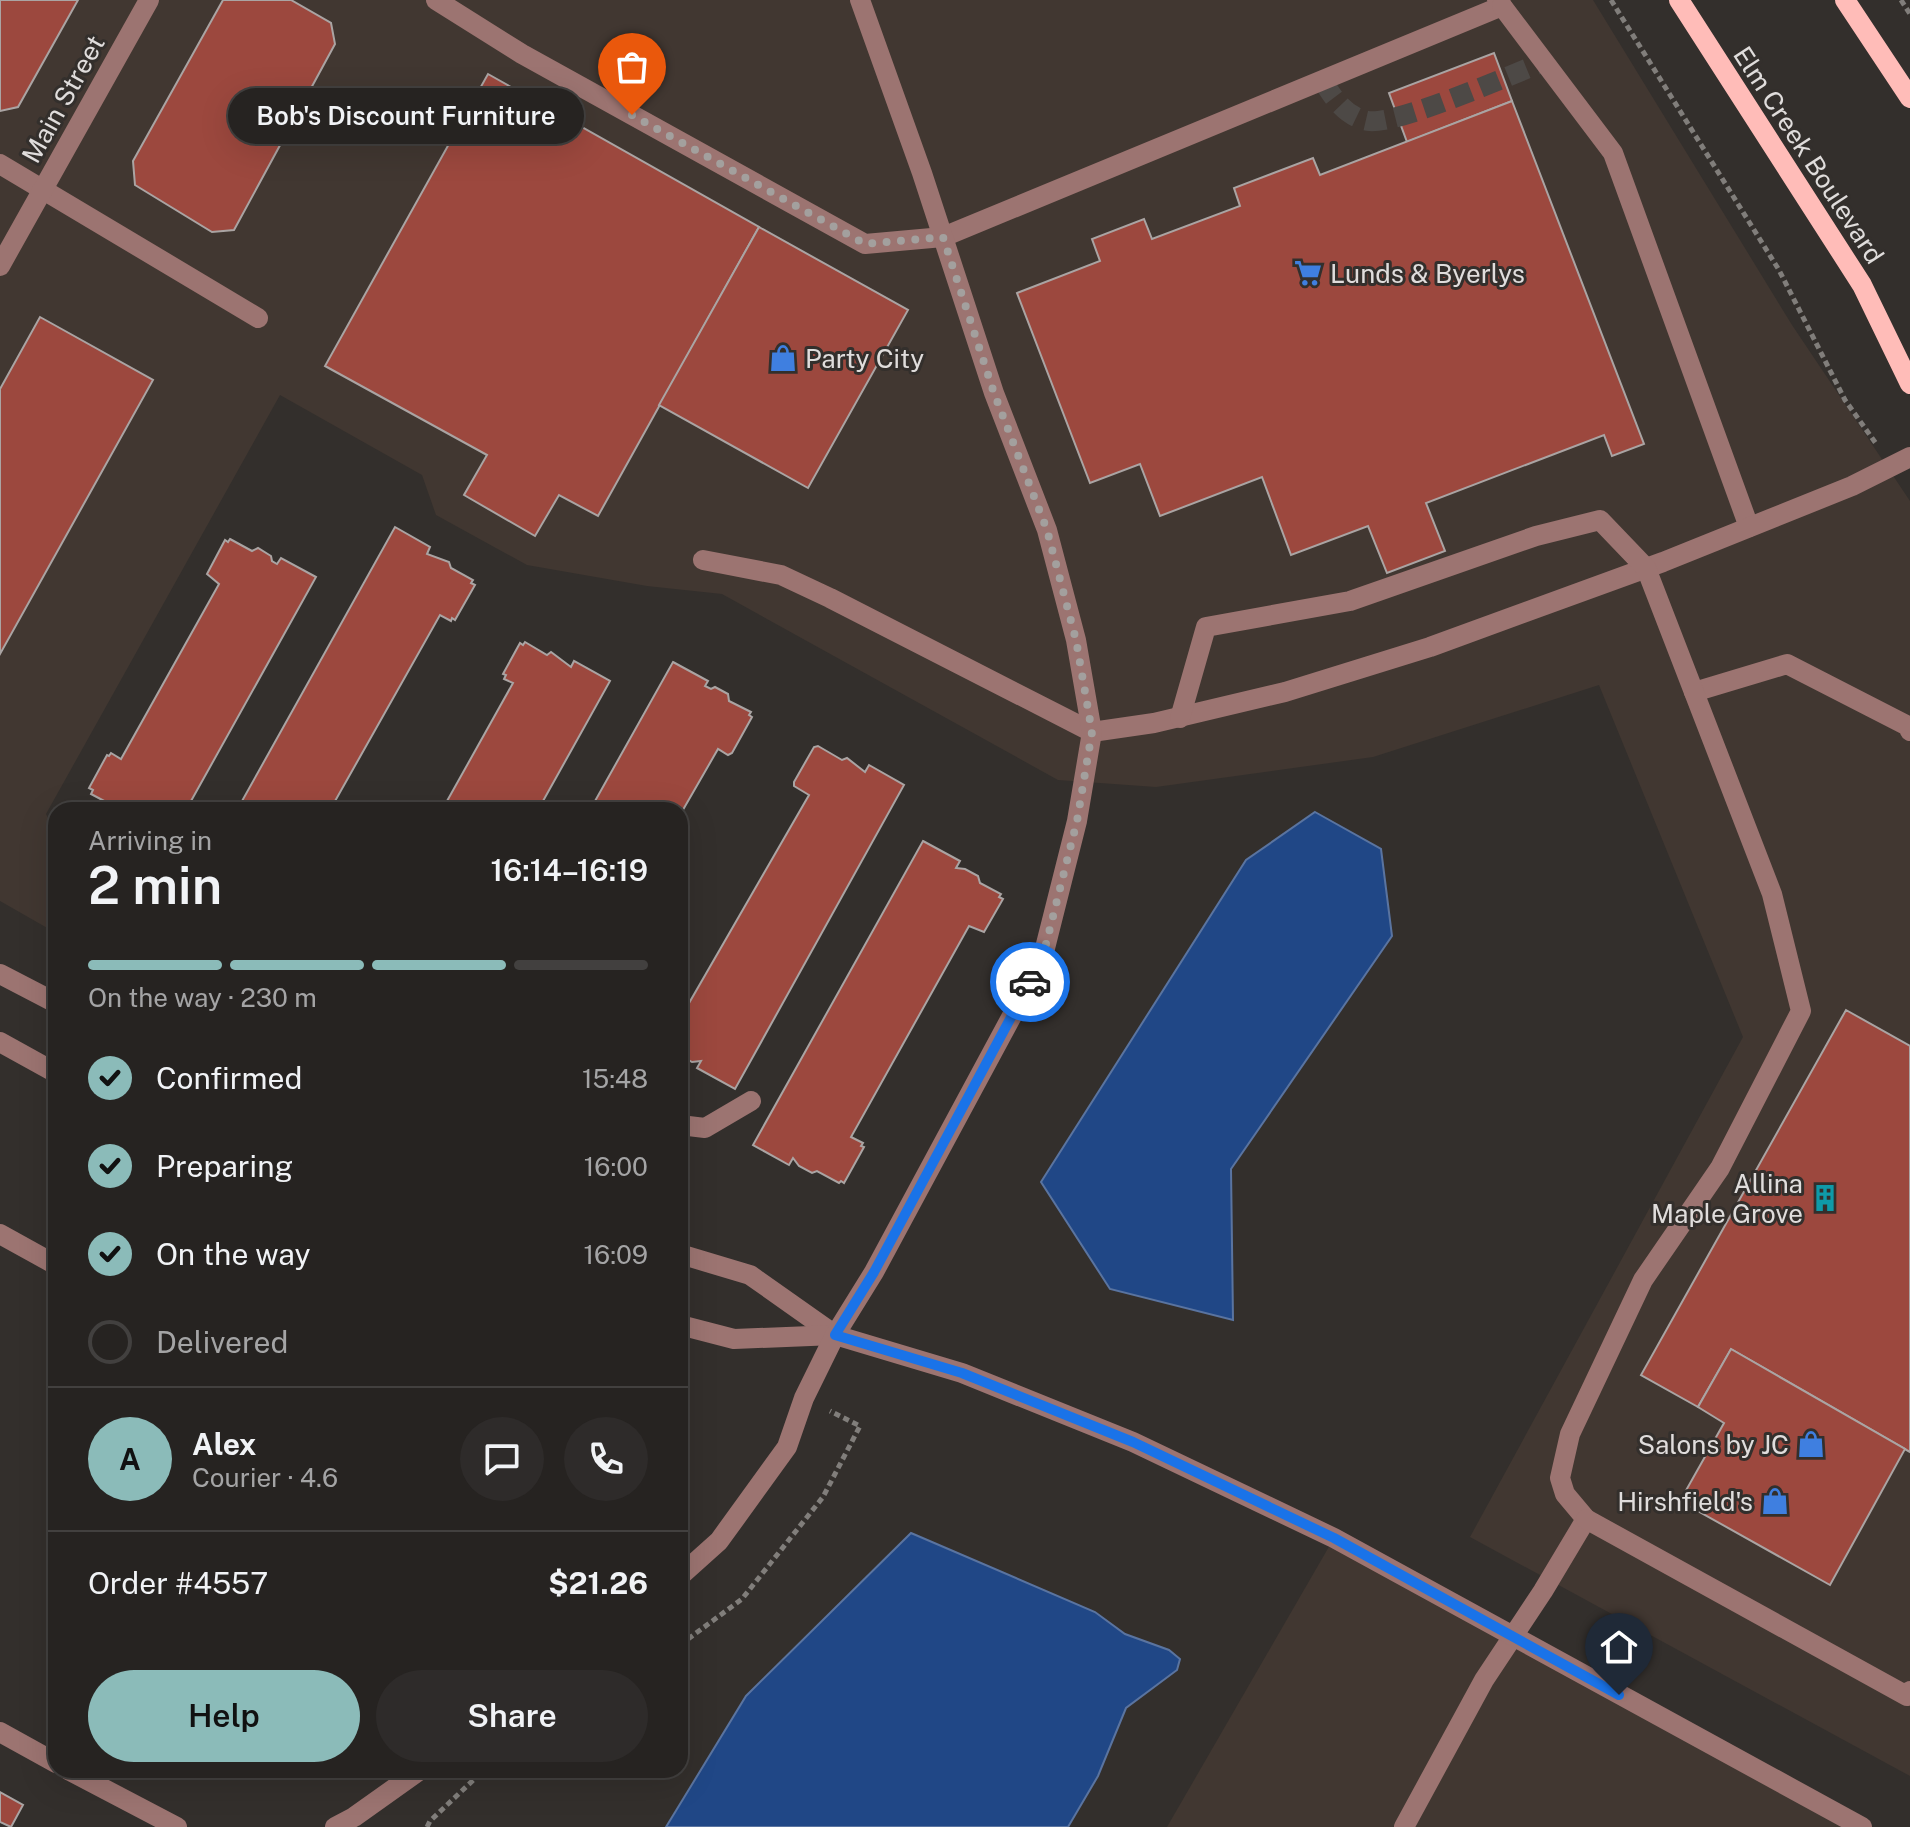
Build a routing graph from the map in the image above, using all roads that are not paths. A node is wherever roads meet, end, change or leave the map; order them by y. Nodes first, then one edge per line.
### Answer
1 (149, 0) edge
2 (436, 0) edge
3 (860, 0) edge
4 (1679, 0) edge
5 (1845, 0) edge
6 (1500, 3) edge
7 (1910, 98) edge
8 (0, 164) edge
9 (43, 188) junction
10 (943, 237) junction
11 (0, 266) edge
12 (258, 318) dead end
13 (1910, 384) edge
14 (1901, 462) edge
15 (1749, 527) junction
16 (703, 560) dead end
17 (1646, 568) junction
18 (1694, 692) junction
19 (1180, 718) junction
20 (1910, 731) edge
21 (1092, 732) junction
22 (0, 974) edge
23 (48, 999) edge
24 (2, 1049) edge
25 (48, 1069) edge
26 (751, 1101) dead end
27 (688, 1126) edge
28 (0, 1234) edge
29 (688, 1256) edge
30 (48, 1261) edge
31 (688, 1327) edge
32 (835, 1335) junction
33 (1586, 1519) junction
34 (688, 1569) edge
35 (1512, 1636) junction
36 (1910, 1691) edge
37 (0, 1732) edge
38 (48, 1759) edge
39 (83, 1778) edge
40 (409, 1778) edge
41 (177, 1827) edge
42 (335, 1827) edge
43 (1404, 1827) edge
44 (1862, 1827) edge

1 - 9 street, Main Street
2 - 10 street
3 - 10 street
4 - 13 main road, Elm Creek Boulevard
5 - 7 main road
6 - 10 street
6 - 15 street
8 - 9 street
9 - 11 street, Main Street
9 - 12 street
10 - 21 street
14 - 15 street
15 - 17 street
16 - 21 street
17 - 18 street
17 - 19 street
17 - 19 street
18 - 20 street
18 - 33 street
19 - 21 street
21 - 32 street
22 - 23 street
24 - 25 street
26 - 27 street
28 - 30 street
29 - 32 street
31 - 32 street
32 - 34 street
32 - 35 street
33 - 35 street
33 - 36 street
35 - 43 street
35 - 44 street
37 - 38 street
39 - 41 street
40 - 42 street

